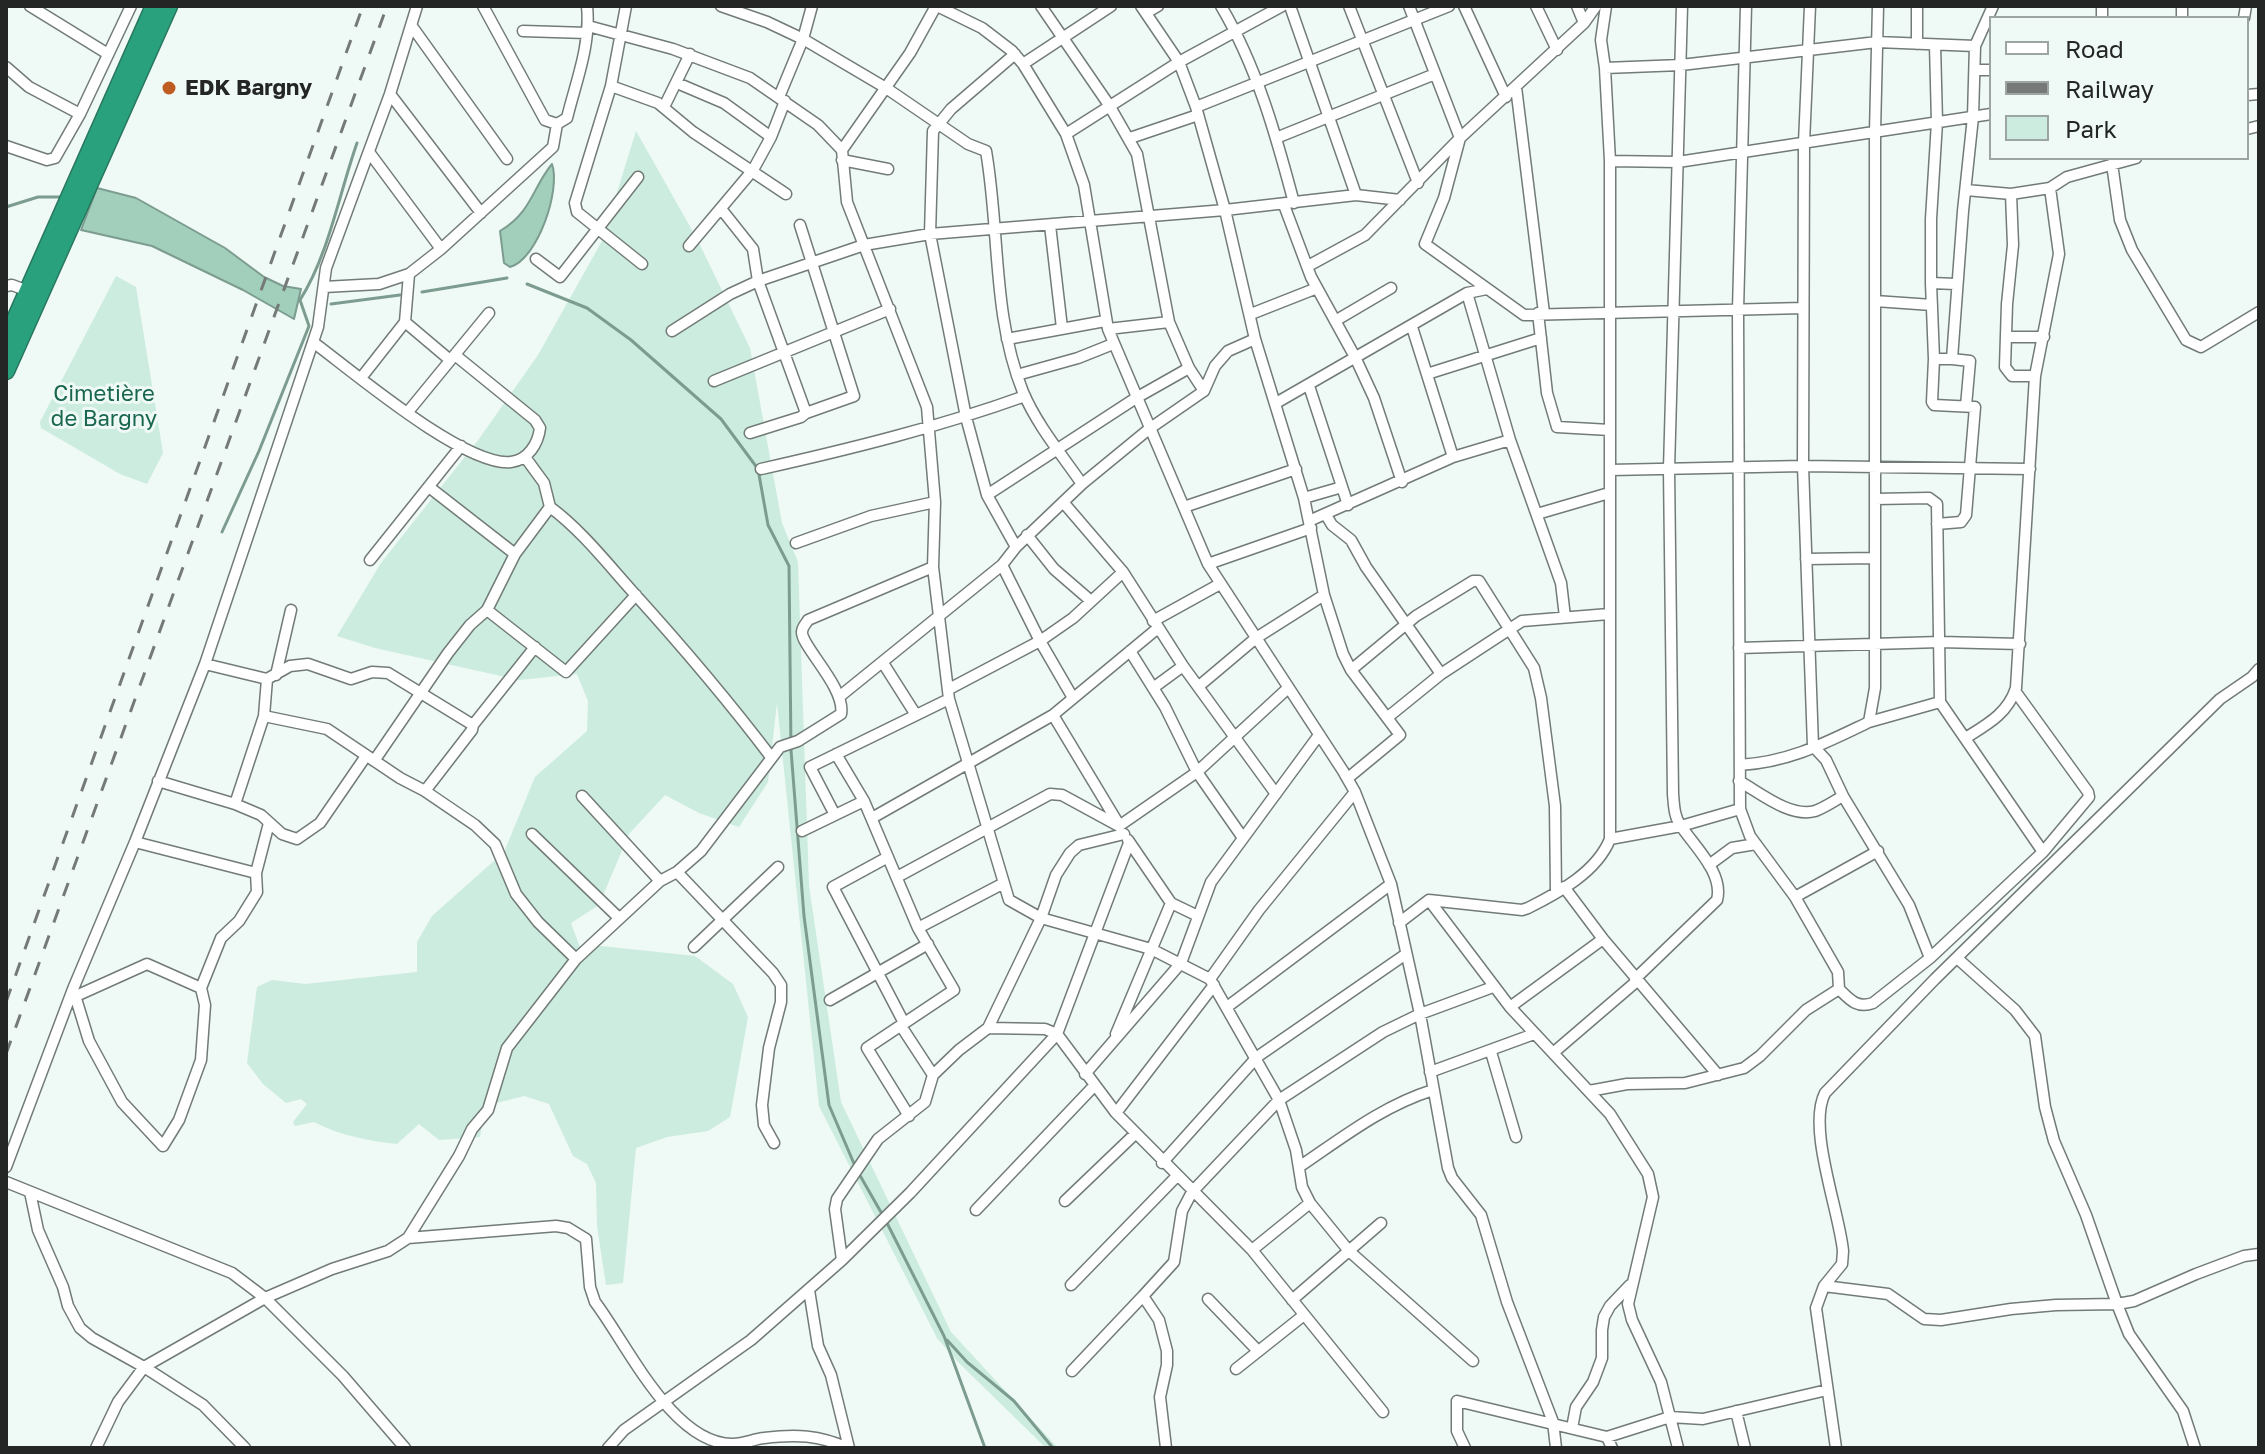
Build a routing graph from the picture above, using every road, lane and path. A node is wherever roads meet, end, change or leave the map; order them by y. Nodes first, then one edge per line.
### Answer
1 (30, 6) edge
2 (131, 6) edge
3 (154, 6) edge
4 (169, 6) edge
5 (417, 6) edge
6 (483, 6) edge
7 (587, 6) edge
8 (626, 6) edge
9 (721, 6) edge
10 (812, 6) edge
11 (937, 6) edge
12 (1041, 6) edge
13 (1111, 6) edge
14 (1158, 6) edge
15 (1221, 6) edge
16 (1282, 6) edge
17 (1290, 6) edge
18 (1349, 6) edge
19 (1409, 6) edge
20 (1449, 6) edge
21 (1464, 6) edge
22 (1536, 6) edge
23 (1577, 6) edge
24 (1596, 6) edge
25 (1606, 6) edge
26 (1682, 6) edge
27 (1746, 6) edge
28 (1810, 6) edge
29 (1878, 6) edge
30 (1917, 6) edge
31 (1993, 6) edge
32 (1143, 9) edge
33 (1414, 20) junction
34 (1584, 23) junction
35 (411, 25) junction
36 (588, 30) junction
37 (523, 31) dead end
38 (621, 33) junction
39 (1236, 33) junction
40 (803, 39) junction
41 (1061, 39) junction
42 (1362, 41) junction
43 (1877, 42) junction
44 (1917, 44) junction
45 (1935, 45) junction
46 (1975, 46) junction
47 (1809, 49) junction
48 (1557, 50) junction
49 (108, 54) junction
50 (690, 54) junction
51 (1015, 54) junction
52 (1743, 58) junction
53 (1179, 62) junction
54 (1311, 62) junction
55 (1023, 64) junction
56 (1681, 65) junction
57 (6, 67) edge
58 (1605, 68) junction
59 (1976, 70) junction
60 (1989, 70) edge
61 (1435, 74) junction
62 (1258, 82) junction
63 (677, 83) junction
64 (611, 86) junction
65 (1516, 87) junction
66 (886, 88) junction
67 (390, 94) junction
68 (89, 95) junction
69 (1383, 95) junction
70 (1506, 97) junction
71 (782, 99) junction
72 (1109, 105) junction
73 (664, 107) junction
74 (116, 110) junction
75 (1197, 111) junction
76 (80, 114) junction
77 (1989, 114) edge
78 (1330, 116) junction
79 (1973, 117) junction
80 (1937, 122) junction
81 (557, 124) junction
82 (937, 124) junction
83 (1875, 132) junction
84 (1066, 134) junction
85 (771, 137) junction
86 (1130, 138) junction
87 (1276, 138) junction
88 (1460, 138) junction
89 (1804, 143) junction
90 (6, 146) edge
91 (369, 152) junction
92 (1741, 153) junction
93 (842, 155) junction
94 (507, 159) dead end
95 (2128, 160) edge
96 (1610, 161) junction
97 (1678, 162) junction
98 (2095, 163) edge
99 (2112, 164) junction
100 (888, 169) dead end
101 (753, 170) junction
102 (638, 177) dead end
103 (1418, 183) junction
104 (2050, 188) junction
105 (1966, 190) junction
106 (786, 194) dead end
107 (2011, 194) junction
108 (1356, 195) junction
109 (1400, 200) junction
110 (1289, 204) junction
111 (722, 210) junction
112 (1225, 210) junction
113 (481, 213) junction
114 (1149, 215) junction
115 (69, 217) junction
116 (1089, 221) junction
117 (800, 225) dead end
118 (1050, 225) junction
119 (597, 229) junction
120 (993, 230) junction
121 (930, 234) junction
122 (864, 245) junction
123 (689, 246) dead end
124 (441, 249) junction
125 (536, 259) dead end
126 (814, 263) junction
127 (642, 264) dead end
128 (1308, 266) junction
129 (409, 274) junction
130 (758, 281) junction
131 (1931, 283) junction
132 (1956, 284) junction
133 (6, 286) edge
134 (324, 287) junction
135 (1317, 288) junction
136 (1391, 288) dead end
137 (1487, 289) junction
138 (28, 291) junction
139 (1467, 293) junction
140 (1875, 301) junction
141 (1932, 305) junction
142 (1803, 308) junction
143 (890, 309) junction
144 (1674, 310) junction
145 (1738, 310) junction
146 (1610, 312) junction
147 (2259, 312) edge
148 (489, 313) dead end
149 (1541, 313) junction
150 (1251, 314) junction
151 (1335, 321) junction
152 (405, 322) junction
153 (1169, 322) junction
154 (1106, 325) junction
155 (1412, 327) junction
156 (1062, 328) junction
157 (672, 331) dead end
158 (834, 332) junction
159 (2006, 337) junction
160 (2044, 337) junction
161 (1541, 338) junction
162 (1007, 339) junction
163 (1255, 339) junction
164 (6, 340) edge
165 (313, 342) junction
166 (1113, 344) junction
167 (783, 353) junction
168 (1484, 355) junction
169 (1355, 357) junction
170 (453, 358) junction
171 (1934, 359) junction
172 (1952, 359) junction
173 (1189, 368) junction
174 (6, 371) edge
175 (1427, 374) junction
176 (1017, 375) junction
177 (2035, 376) junction
178 (361, 378) junction
179 (714, 381) dead end
180 (1309, 386) junction
181 (1204, 391) junction
182 (1025, 396) junction
183 (1136, 398) junction
184 (1276, 403) junction
185 (1966, 406) junction
186 (407, 413) junction
187 (806, 413) junction
188 (966, 417) junction
189 (931, 425) junction
190 (1149, 429) junction
191 (1610, 430) junction
192 (750, 433) dead end
193 (1510, 440) junction
194 (461, 446) junction
195 (1058, 449) junction
196 (525, 457) junction
197 (1453, 457) junction
198 (1803, 466) junction
199 (1875, 466) junction
200 (1740, 468) junction
201 (1968, 468) junction
202 (761, 469) dead end
203 (1296, 469) junction
204 (1669, 469) junction
205 (2030, 469) junction
206 (1610, 470) junction
207 (1402, 482) junction
208 (1082, 484) junction
209 (429, 487) junction
210 (1342, 487) junction
211 (1609, 493) junction
212 (987, 495) junction
213 (1304, 498) junction
214 (1875, 499) junction
215 (935, 502) junction
216 (1063, 502) junction
217 (1348, 505) junction
218 (550, 507) junction
219 (1184, 507) junction
220 (1537, 514) junction
221 (1326, 515) junction
222 (1310, 524) junction
223 (1937, 524) junction
224 (1027, 535) junction
225 (796, 543) dead end
226 (1016, 547) junction
227 (515, 554) junction
228 (1875, 558) junction
229 (1806, 559) junction
230 (370, 560) dead end
231 (1208, 564) junction
232 (1002, 565) junction
233 (933, 567) junction
234 (1123, 572) junction
235 (1220, 584) junction
236 (636, 595) junction
237 (1324, 595) junction
238 (1091, 601) junction
239 (291, 610) dead end
240 (487, 610) junction
241 (1609, 614) junction
242 (938, 617) junction
243 (1565, 617) junction
244 (1155, 624) junction
245 (1407, 624) junction
246 (1508, 629) junction
247 (1256, 638) junction
248 (1040, 641) junction
249 (1940, 642) junction
250 (1875, 644) junction
251 (2020, 644) junction
252 (1810, 646) junction
253 (535, 647) junction
254 (1739, 648) junction
255 (1130, 651) junction
256 (883, 663) junction
257 (205, 664) junction
258 (1183, 666) junction
259 (2259, 669) edge
260 (1351, 670) junction
261 (1441, 674) junction
262 (272, 677) junction
263 (1199, 686) junction
264 (1153, 688) junction
265 (1287, 689) junction
266 (2015, 691) junction
267 (421, 693) junction
268 (949, 694) junction
269 (839, 697) junction
270 (1073, 698) junction
271 (1940, 702) junction
272 (916, 715) junction
273 (1053, 715) junction
274 (264, 716) junction
275 (1388, 717) junction
276 (1869, 722) junction
277 (473, 725) junction
278 (1319, 735) junction
279 (1967, 737) junction
280 (1233, 738) junction
281 (1813, 749) junction
282 (836, 754) junction
283 (771, 757) junction
284 (370, 759) junction
285 (969, 763) junction
286 (1740, 765) junction
287 (1197, 772) junction
288 (1348, 778) junction
289 (158, 781) junction
290 (1739, 781) junction
291 (425, 791) junction
292 (1355, 792) junction
293 (1276, 794) junction
294 (582, 796) dead end
295 (1843, 796) junction
296 (864, 801) junction
297 (235, 804) junction
298 (1740, 809) junction
299 (835, 815) junction
300 (872, 818) junction
301 (269, 823) junction
302 (1681, 826) junction
303 (989, 828) junction
304 (802, 831) dead end
305 (532, 834) dead end
306 (1124, 834) junction
307 (1243, 838) junction
308 (1610, 839) junction
309 (135, 842) junction
310 (1756, 844) junction
311 (1878, 851) junction
312 (2043, 852) junction
313 (888, 857) junction
314 (1709, 865) junction
315 (778, 867) dead end
316 (677, 872) junction
317 (256, 873) junction
318 (897, 877) junction
319 (660, 881) junction
320 (1004, 883) junction
321 (1391, 884) junction
322 (1560, 890) junction
323 (1795, 897) junction
324 (1429, 900) junction
325 (1171, 903) junction
326 (1198, 916) junction
327 (619, 918) junction
328 (1041, 918) junction
329 (724, 920) junction
330 (1399, 923) junction
331 (918, 928) junction
332 (1095, 934) junction
333 (1603, 939) junction
334 (928, 944) junction
335 (694, 947) dead end
336 (1151, 949) junction
337 (1406, 954) junction
338 (1930, 958) junction
339 (1957, 958) junction
340 (576, 959) junction
341 (1181, 963) junction
342 (878, 972) junction
343 (1636, 980) junction
344 (1212, 982) junction
345 (1493, 987) junction
346 (201, 988) junction
347 (1839, 989) junction
348 (74, 993) junction
349 (830, 1000) dead end
350 (1227, 1007) junction
351 (1510, 1007) junction
352 (1420, 1014) junction
353 (902, 1024) junction
354 (988, 1028) junction
355 (1057, 1034) junction
356 (1534, 1034) junction
357 (1112, 1043) junction
358 (1491, 1052) junction
359 (1553, 1053) junction
360 (1257, 1057) junction
361 (1430, 1072) junction
362 (1085, 1074) junction
363 (933, 1075) junction
364 (1718, 1075) junction
365 (1094, 1086) junction
366 (1433, 1090) junction
367 (1589, 1091) junction
368 (1279, 1100) junction
369 (1116, 1113) junction
370 (909, 1116) junction
371 (1135, 1134) junction
372 (1516, 1137) dead end
373 (774, 1143) dead end
374 (1162, 1163) junction
375 (6, 1167) edge
376 (1299, 1167) junction
377 (1176, 1177) junction
378 (6, 1182) edge
379 (30, 1192) junction
380 (1192, 1192) junction
381 (1065, 1201) dead end
382 (1310, 1203) junction
383 (976, 1210) dead end
384 (1381, 1223) dead end
385 (408, 1238) junction
386 (1252, 1250) junction
387 (1349, 1251) junction
388 (2259, 1254) edge
389 (842, 1260) junction
390 (1631, 1284) junction
391 (1071, 1285) dead end
392 (1824, 1286) junction
393 (809, 1290) junction
394 (1143, 1296) junction
395 (265, 1298) junction
396 (1208, 1299) dead end
397 (1292, 1300) junction
398 (2117, 1304) junction
399 (1304, 1315) junction
400 (1258, 1351) junction
401 (1473, 1361) dead end
402 (144, 1367) junction
403 (1236, 1369) dead end
404 (1072, 1371) dead end
405 (1827, 1390) junction
406 (665, 1401) junction
407 (1736, 1411) junction
408 (1383, 1412) dead end
409 (1670, 1417) junction
410 (1553, 1422) junction
411 (1572, 1428) junction
412 (1607, 1437) junction
413 (96, 1448) edge
414 (245, 1448) edge
415 (405, 1448) edge
416 (608, 1448) edge
417 (848, 1448) edge
418 (1166, 1448) edge
419 (1465, 1448) edge
420 (1556, 1448) edge
421 (1612, 1448) edge
422 (1678, 1448) edge
423 (1745, 1448) edge
424 (1836, 1448) edge
425 (2195, 1448) edge

1 - 49 street
2 - 49 street
3 - 74 highway
4 - 74 highway
5 - 35 street
6 - 81 street
7 - 36 street
8 - 38 street
9 - 40 street
10 - 40 street
11 - 51 street
11 - 66 street
12 - 41 street
13 - 41 street
14 - 32 street
15 - 39 street
16 - 39 street
17 - 54 street
18 - 42 street
19 - 33 street
20 - 33 street
21 - 70 street
22 - 48 street
23 - 34 street
24 - 34 street
25 - 58 street
26 - 56 street
27 - 52 street
28 - 47 street
29 - 43 street
30 - 44 street
31 - 46 street
32 - 53 street
33 - 42 street
33 - 61 street
34 - 48 street
35 - 67 street
35 - 94 street
36 - 37 street
36 - 38 street
36 - 81 street
38 - 50 street
38 - 64 street
39 - 53 street
39 - 62 street
40 - 66 street
40 - 71 street
41 - 55 street
41 - 72 street
42 - 54 street
42 - 69 street
43 - 44 street
43 - 47 street
43 - 83 street
44 - 45 street
45 - 46 street
45 - 80 street
46 - 59 street
47 - 52 street
47 - 89 street
48 - 65 street
49 - 68 street
50 - 63 street
50 - 71 street
51 - 55 street
51 - 82 street
52 - 56 street
52 - 92 street
53 - 72 street
53 - 75 street
54 - 62 street
54 - 78 street
55 - 84 street
56 - 58 street
56 - 97 street
57 - 76 street
58 - 96 street
59 - 60 street
59 - 79 street
61 - 69 street
61 - 88 street
62 - 75 street
62 - 87 street
63 - 73 street
63 - 85 street
64 - 73 street
64 - 119 street
65 - 70 street
65 - 149 street
66 - 82 street
66 - 93 street
67 - 91 street
67 - 113 street
68 - 74 street
68 - 76 street
69 - 78 street
69 - 103 street
70 - 88 street
71 - 85 street
71 - 93 street
72 - 84 street
72 - 86 street
73 - 101 street
74 - 115 highway
75 - 86 street
75 - 112 street
76 - 90 street
77 - 79 street
78 - 87 street
78 - 108 street
79 - 80 street
79 - 105 street
80 - 83 street
80 - 131 street
81 - 113 street
82 - 120 street
82 - 121 street
83 - 89 street
83 - 140 street
84 - 116 street
85 - 101 street
86 - 114 street
87 - 110 street
88 - 103 street
88 - 137 street
89 - 92 street
89 - 142 street
91 - 124 street
91 - 134 street
92 - 97 street
92 - 145 street
93 - 100 street
93 - 122 street
95 - 99 street
96 - 97 street
96 - 146 street
97 - 144 street
98 - 99 street
98 - 104 street
99 - 147 street
101 - 106 street
101 - 111 street
102 - 119 street
103 - 109 street
104 - 107 street
104 - 160 street
105 - 107 street
105 - 132 street
107 - 159 street
108 - 109 street
108 - 110 street
109 - 128 street
110 - 112 street
110 - 128 street
111 - 123 street
111 - 130 street
112 - 114 street
112 - 150 street
113 - 124 street
114 - 116 street
114 - 153 street
115 - 138 highway
115 - 174 highway
116 - 118 street
116 - 154 street
117 - 126 street
118 - 120 street
118 - 156 street
119 - 125 street
119 - 127 street
120 - 121 street
120 - 162 street
121 - 122 street
121 - 188 street
122 - 126 street
122 - 143 street
124 - 129 street
126 - 130 street
126 - 158 street
128 - 135 street
129 - 134 street
129 - 152 street
130 - 157 street
130 - 167 street
131 - 132 street
131 - 141 street
132 - 172 street
133 - 138 street
134 - 165 street
135 - 150 street
135 - 151 street
136 - 151 street
137 - 139 street
137 - 149 street
138 - 164 highway
139 - 155 street
139 - 168 street
140 - 141 street
140 - 199 street
141 - 171 street
142 - 145 street
142 - 198 street
143 - 158 street
143 - 189 street
144 - 145 street
144 - 146 street
144 - 204 street
145 - 200 street
146 - 149 street
146 - 191 street
148 - 170 street
149 - 161 street
150 - 163 street
151 - 169 street
152 - 170 street
152 - 178 street
153 - 154 street
153 - 173 street
154 - 156 street
154 - 166 street
155 - 169 street
155 - 175 street
156 - 162 street
158 - 167 street
158 - 187 street
159 - 160 street
159 - 177 street
160 - 177 street
161 - 168 street
161 - 191 street
162 - 176 street
163 - 181 street
163 - 184 street
165 - 178 street
165 - 257 street
166 - 176 street
166 - 183 street
167 - 179 street
167 - 187 street
168 - 175 street
168 - 193 street
169 - 180 street
169 - 207 street
170 - 186 street
170 - 196 street
171 - 172 street
171 - 185 street
172 - 185 street
173 - 181 street
173 - 183 street
175 - 197 street
176 - 182 street
177 - 205 street
178 - 186 street
180 - 184 street
180 - 210 street
181 - 190 street
182 - 188 street
182 - 195 street
183 - 190 street
183 - 195 street
184 - 203 street
185 - 201 street
186 - 194 street
187 - 192 street
188 - 189 street
188 - 212 street
189 - 202 street
189 - 215 street
190 - 208 street
190 - 219 street
191 - 206 street
193 - 197 street
193 - 220 street
194 - 196 street
194 - 209 street
195 - 208 street
195 - 212 street
196 - 218 street
197 - 207 street
198 - 199 street
198 - 200 street
198 - 229 street
199 - 201 street
199 - 214 street
200 - 204 street
200 - 254 street
201 - 205 street
201 - 223 street
203 - 213 street
203 - 219 street
204 - 206 street
204 - 302 street
205 - 251 street
206 - 211 street
207 - 217 street
208 - 216 street
209 - 227 street
209 - 230 street
210 - 213 street
210 - 217 street
211 - 220 street
211 - 241 street
212 - 226 street
213 - 222 street
214 - 223 street
214 - 228 street
215 - 225 street
215 - 233 street
216 - 224 street
216 - 234 street
217 - 221 street
218 - 227 street
218 - 236 street
219 - 231 street
220 - 243 street
221 - 222 street
221 - 245 street
222 - 231 street
222 - 237 street
223 - 249 street
224 - 226 street
224 - 238 street
226 - 232 street
227 - 240 street
228 - 229 street
228 - 250 street
229 - 252 street
231 - 235 street
232 - 242 street
232 - 248 street
233 - 242 street
233 - 269 street
234 - 238 street
234 - 244 street
235 - 244 street
235 - 247 street
236 - 253 street
236 - 283 street
237 - 247 street
237 - 260 street
238 - 248 street
239 - 262 street
240 - 253 street
240 - 267 street
241 - 243 street
241 - 308 street
242 - 256 street
242 - 268 street
243 - 246 street
244 - 255 street
244 - 258 street
245 - 246 street
245 - 260 street
245 - 261 street
246 - 261 street
246 - 322 street
247 - 263 street
247 - 265 street
248 - 268 street
248 - 270 street
249 - 250 street
249 - 251 street
249 - 271 street
250 - 252 street
250 - 276 street
251 - 266 street
252 - 254 street
252 - 281 street
253 - 277 street
254 - 286 street
255 - 264 street
255 - 270 street
256 - 269 street
256 - 272 street
257 - 262 street
257 - 289 street
258 - 263 street
258 - 264 street
259 - 339 street
260 - 275 street
261 - 275 street
262 - 267 street
262 - 274 street
263 - 280 street
264 - 287 street
265 - 278 street
265 - 280 street
266 - 279 street
266 - 312 street
267 - 277 street
267 - 284 street
268 - 272 street
268 - 285 street
269 - 283 street
270 - 273 street
271 - 276 street
271 - 279 street
272 - 282 street
273 - 285 street
273 - 306 street
274 - 284 street
274 - 297 street
275 - 288 street
276 - 281 street
277 - 291 street
278 - 288 street
278 - 293 street
279 - 312 street
280 - 287 street
280 - 293 street
281 - 286 street
281 - 295 street
282 - 296 street
282 - 299 street
283 - 316 street
284 - 291 street
284 - 301 street
285 - 300 street
285 - 303 street
286 - 290 street
287 - 306 street
287 - 307 street
288 - 292 street
289 - 297 street
289 - 309 street
290 - 295 street
290 - 298 street
291 - 340 street
292 - 321 street
292 - 344 street
293 - 307 street
294 - 319 street
295 - 311 street
296 - 299 street
296 - 300 street
297 - 301 street
298 - 302 street
298 - 310 street
299 - 304 street
300 - 313 street
301 - 317 street
302 - 308 street
302 - 314 street
303 - 306 street
303 - 318 street
303 - 320 street
305 - 327 street
306 - 325 street
306 - 328 street
306 - 332 street
307 - 326 street
308 - 322 street
309 - 317 street
309 - 348 street
310 - 314 street
310 - 323 street
311 - 323 street
311 - 338 street
312 - 338 street
313 - 318 street
313 - 342 street
314 - 343 street
315 - 329 street
316 - 319 street
316 - 329 street
317 - 346 street
318 - 331 street
319 - 327 street
320 - 328 street
320 - 331 street
321 - 330 street
321 - 350 street
322 - 324 street
322 - 333 street
323 - 347 street
324 - 330 street
324 - 345 street
325 - 326 street
325 - 336 street
326 - 341 street
327 - 340 street
328 - 332 street
328 - 354 street
329 - 335 street
329 - 373 street
330 - 337 street
331 - 334 street
332 - 336 street
332 - 355 street
333 - 343 street
333 - 351 street
334 - 342 street
334 - 353 street
336 - 341 street
336 - 357 street
337 - 352 street
337 - 360 street
338 - 347 street
339 - 392 street
339 - 398 street
340 - 385 street
341 - 344 street
341 - 357 street
342 - 349 street
342 - 353 street
343 - 359 street
343 - 364 street
344 - 350 street
344 - 369 street
345 - 351 street
345 - 352 street
346 - 348 street
346 - 348 street
347 - 364 street
348 - 375 street
350 - 360 street
351 - 356 street
352 - 361 street
352 - 368 street
353 - 363 street
353 - 370 street
354 - 355 street
354 - 363 street
355 - 362 street
355 - 389 street
356 - 358 street
356 - 359 street
357 - 362 street
358 - 361 street
358 - 372 street
359 - 367 street
360 - 368 street
360 - 374 street
361 - 366 street
362 - 365 street
363 - 370 street
364 - 367 street
365 - 369 street
365 - 383 street
366 - 376 street
366 - 410 street
367 - 390 street
368 - 376 street
368 - 380 street
369 - 371 street
370 - 389 street
371 - 374 street
371 - 381 street
374 - 377 street
376 - 382 street
377 - 380 street
377 - 391 street
378 - 379 street
379 - 395 street
379 - 402 street
380 - 386 street
380 - 394 street
382 - 386 street
382 - 387 street
384 - 387 street
385 - 395 street
385 - 406 street
386 - 397 street
387 - 397 street
387 - 401 street
388 - 398 street
389 - 393 street
390 - 409 street
390 - 411 street
392 - 398 street
392 - 405 street
393 - 406 street
393 - 417 street
394 - 404 street
394 - 418 street
395 - 402 street
395 - 415 street
396 - 400 street
397 - 399 street
398 - 425 street
399 - 400 street
399 - 408 street
400 - 403 street
402 - 413 street
402 - 414 street
405 - 407 street
405 - 424 street
406 - 416 street
406 - 417 street
407 - 409 street
407 - 423 street
409 - 412 street
409 - 422 street
410 - 411 street
410 - 419 street
410 - 420 street
411 - 412 street
412 - 421 street

